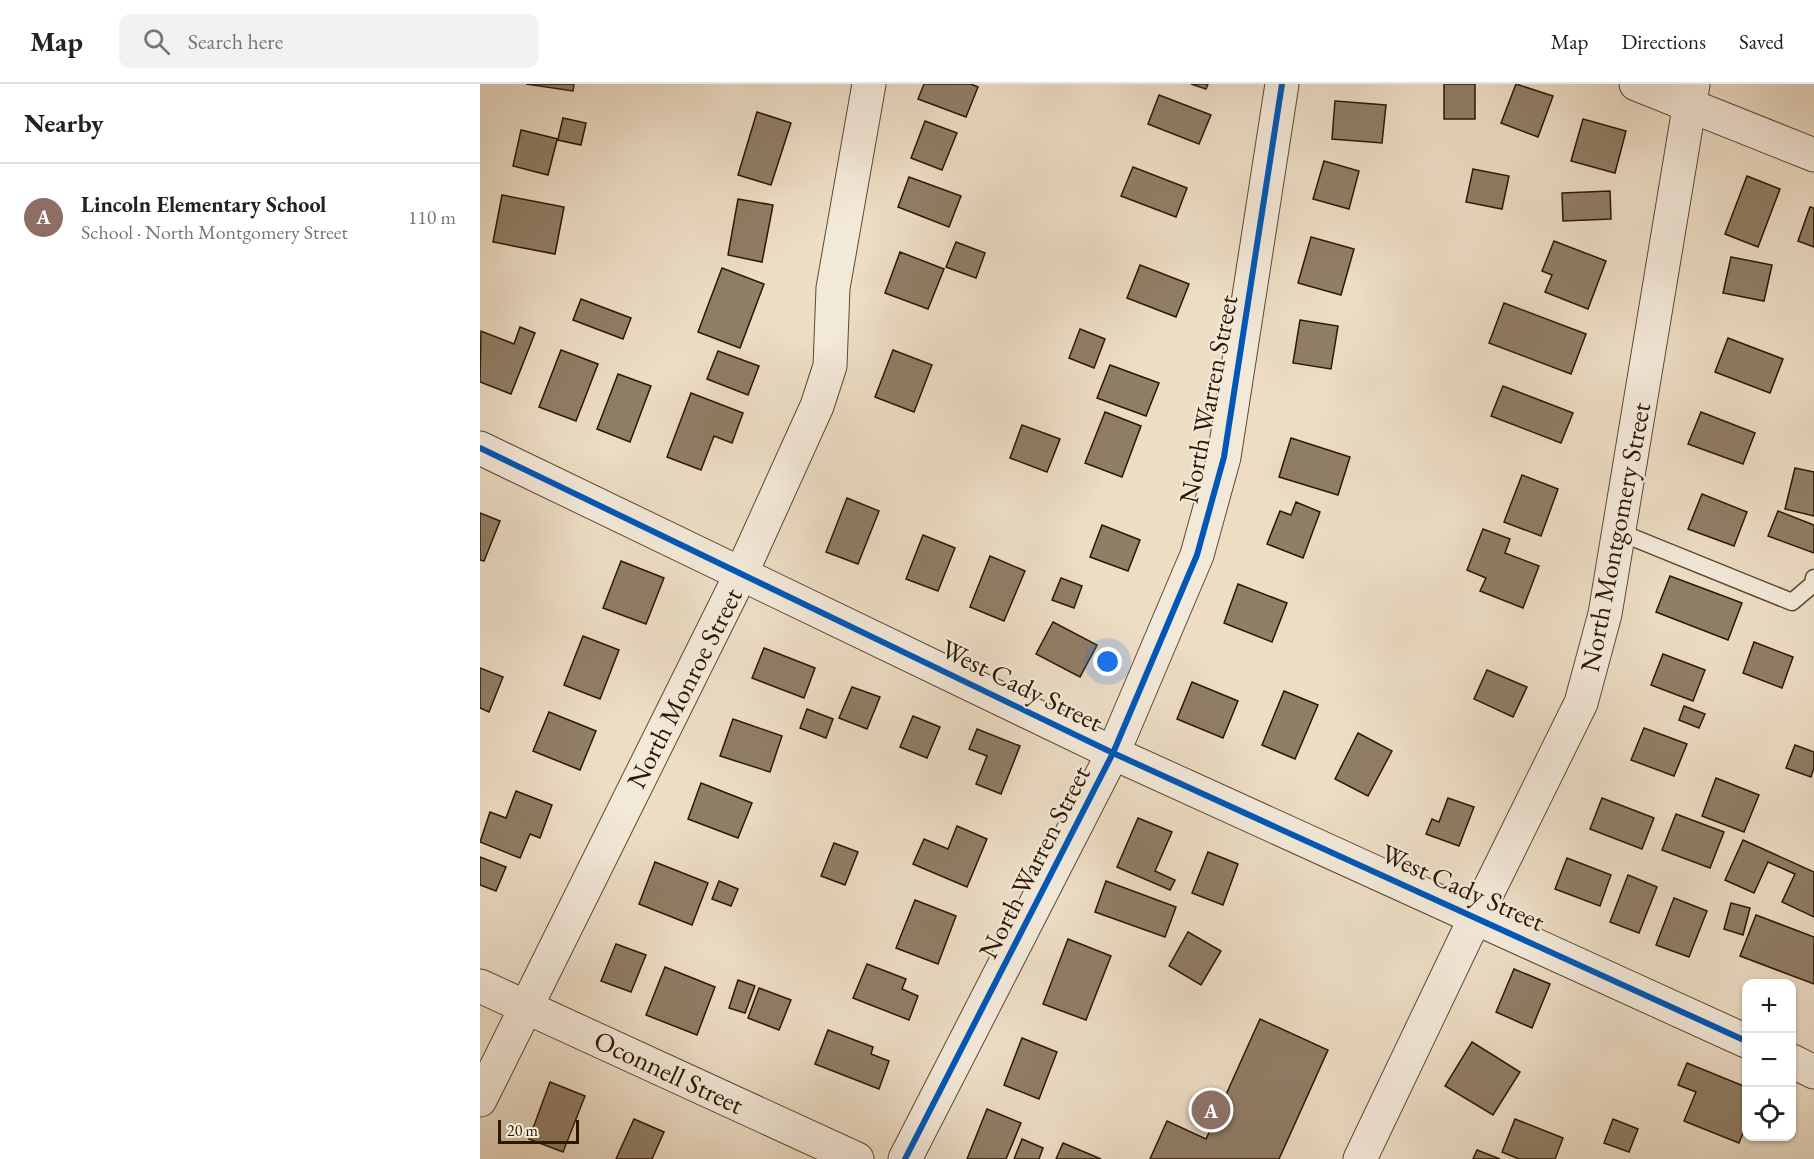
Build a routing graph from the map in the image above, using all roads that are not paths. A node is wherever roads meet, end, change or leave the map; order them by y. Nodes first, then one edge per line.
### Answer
1 (869, 84) edge
2 (1282, 84) edge
3 (1636, 84) edge
4 (1692, 95) edge
5 (1814, 155) edge
6 (480, 448) edge
7 (1619, 532) junction
8 (741, 574) junction
9 (1814, 578) edge
10 (1113, 753) junction
11 (1476, 915) junction
12 (480, 986) edge
13 (525, 1005) junction
14 (1742, 1039) edge
15 (1796, 1063) edge
16 (1814, 1072) edge
17 (480, 1100) edge
18 (857, 1159) edge
19 (905, 1159) edge
20 (1360, 1159) edge

1 - 8 street, North Monroe Street
2 - 10 street, North Warren Street
3 - 4 street
4 - 5 street
4 - 7 street, North Montgomery Street
6 - 8 street, West Cady Street
7 - 9 lane
7 - 11 street, North Montgomery Street
8 - 10 street, West Cady Street
8 - 13 street, North Monroe Street
10 - 11 street, West Cady Street
10 - 19 street, North Warren Street
11 - 14 street, West Cady Street
11 - 20 street, North Montgomery Street
12 - 13 street, Oconnell Street
13 - 17 street, North Monroe Street
13 - 18 street, Oconnell Street
15 - 16 street

